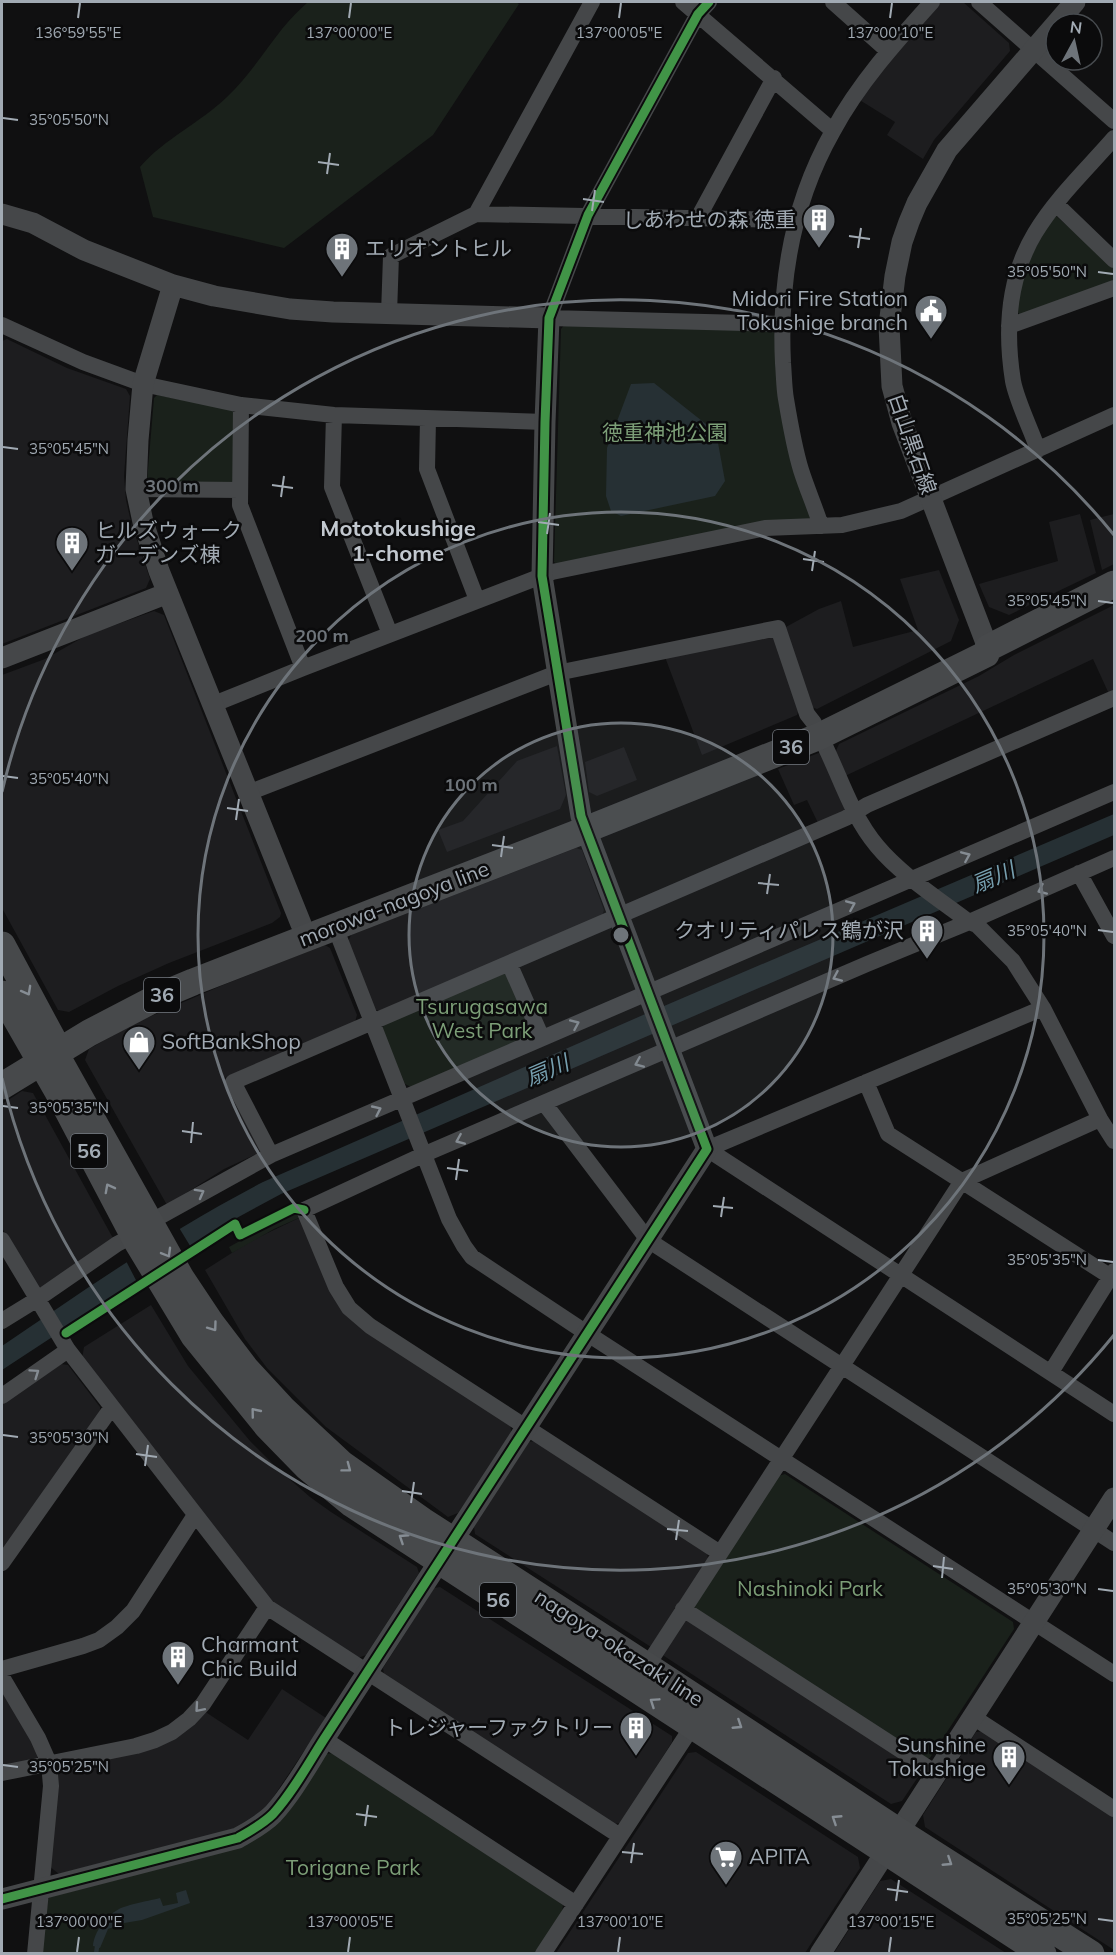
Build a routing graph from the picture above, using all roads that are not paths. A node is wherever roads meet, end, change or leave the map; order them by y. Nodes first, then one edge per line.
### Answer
1 (592, 2) edge
2 (683, 2) edge
3 (709, 2) edge
4 (833, 2) edge
5 (932, 2) edge
6 (980, 2) edge
7 (1076, 2) edge
8 (698, 14) junction
9 (1032, 50) junction
10 (888, 51) junction
11 (774, 78) junction
12 (1114, 121) edge
13 (833, 131) junction
14 (1114, 138) edge
15 (1056, 204) junction
16 (2, 214) edge
17 (476, 214) junction
18 (588, 215) junction
19 (698, 218) junction
20 (796, 220) junction
21 (1114, 260) edge
22 (173, 285) junction
23 (1114, 288) edge
24 (389, 314) junction
25 (549, 318) junction
26 (782, 324) junction
27 (2, 325) edge
28 (1009, 326) junction
29 (143, 384) junction
30 (241, 405) junction
31 (334, 415) junction
32 (1114, 415) edge
33 (428, 419) junction
34 (545, 422) junction
35 (1038, 450) junction
36 (136, 489) junction
37 (240, 490) junction
38 (931, 498) junction
39 (821, 526) junction
40 (542, 576) junction
41 (1114, 584) edge
42 (168, 593) junction
43 (477, 600) junction
44 (390, 634) junction
45 (988, 648) junction
46 (2, 658) edge
47 (303, 668) junction
48 (557, 673) junction
49 (1114, 698) edge
50 (214, 704) junction
51 (817, 729) junction
52 (1114, 792) edge
53 (248, 793) junction
54 (855, 812) junction
55 (583, 823) junction
56 (1114, 858) edge
57 (1079, 873) junction
58 (912, 878) junction
59 (618, 916) junction
60 (969, 922) junction
61 (301, 924) junction
62 (335, 927) junction
63 (1114, 936) edge
64 (2, 945) edge
65 (509, 963) junction
66 (2, 994) edge
67 (650, 1000) junction
68 (1043, 1008) junction
69 (372, 1021) junction
70 (542, 1038) junction
71 (666, 1042) junction
72 (45, 1051) junction
73 (2, 1069) edge
74 (866, 1082) junction
75 (2, 1086) edge
76 (403, 1097) junction
77 (544, 1103) junction
78 (1100, 1119) junction
79 (1114, 1141) edge
80 (707, 1149) junction
81 (425, 1154) junction
82 (271, 1155) junction
83 (962, 1181) junction
84 (143, 1231) junction
85 (2, 1240) edge
86 (648, 1240) junction
87 (1113, 1274) edge
88 (900, 1275) junction
89 (40, 1306) junction
90 (2, 1321) edge
91 (588, 1334) junction
92 (68, 1350) junction
93 (842, 1366) junction
94 (1051, 1372) junction
95 (2, 1396) edge
96 (112, 1407) junction
97 (1114, 1414) edge
98 (525, 1428) junction
99 (781, 1457) junction
100 (1114, 1498) edge
101 (195, 1515) junction
102 (1094, 1530) junction
103 (1114, 1543) edge
104 (445, 1551) junction
105 (720, 1553) junction
106 (2, 1563) edge
107 (267, 1607) junction
108 (683, 1609) junction
109 (1034, 1622) junction
110 (647, 1666) junction
111 (2, 1669) edge
112 (367, 1672) junction
113 (1114, 1674) edge
114 (2, 1677) edge
115 (973, 1717) junction
116 (692, 1727) junction
117 (324, 1740) junction
118 (49, 1763) junction
119 (2, 1773) edge
120 (936, 1773) junction
121 (1114, 1809) edge
122 (620, 1836) junction
123 (892, 1841) junction
124 (40, 1890) junction
125 (2, 1899) edge
126 (576, 1904) junction
127 (1035, 1951) edge
128 (35, 1953) edge
129 (543, 1953) edge
130 (819, 1953) edge
131 (1091, 1953) edge

1 - 17 street
2 - 8 street
3 - 8 street
4 - 10 street
5 - 10 street
6 - 9 street
7 - 9 street, 白山黒石線
8 - 11 street
8 - 18 street
9 - 12 street
9 - 38 street, 白山黒石線
10 - 13 street
11 - 13 street
11 - 19 street
13 - 20 street
14 - 15 street
15 - 21 street
15 - 28 street
16 - 22 street
17 - 18 street
17 - 24 street
18 - 19 street
18 - 25 street
19 - 20 street
20 - 26 street
22 - 24 street
22 - 29 street
23 - 28 street
24 - 25 street
25 - 26 street
25 - 34 street
26 - 39 street
27 - 29 street
28 - 35 street
29 - 30 street
29 - 36 street
30 - 31 street
30 - 37 street
31 - 33 street
31 - 44 street
32 - 35 street
33 - 34 street
33 - 43 street
34 - 40 street
35 - 38 street
36 - 37 street
36 - 42 street
37 - 47 street
38 - 39 street
38 - 45 street, 白山黒石線
39 - 40 street
40 - 43 street
40 - 48 street
41 - 45 main road, morowa-nagoya line / 36
42 - 46 street
42 - 50 street
43 - 44 street
44 - 47 street
45 - 51 main road, morowa-nagoya line / 36
47 - 50 street
48 - 51 street
48 - 53 street
48 - 55 street
49 - 54 street
50 - 53 street
51 - 54 street
51 - 55 main road, morowa-nagoya line / 36
58 -> 52 street
53 - 61 street
54 - 58 street
54 - 59 street
55 - 59 street
55 - 61 main road, morowa-nagoya line / 36
55 - 62 main road, morowa-nagoya line / 36
56 - 57 street
57 -> 60 street
57 - 63 street
58 - 60 street
67 -> 58 street
59 - 65 street
59 - 67 street
60 - 68 street
60 -> 71 street
61 - 72 main road, morowa-nagoya line / 36
62 - 69 street
62 - 72 main road, morowa-nagoya line / 36
64 -> 72 main road, nagoya-okazaki line / 56
65 - 69 street
65 - 70 street
66 - 72 main road, nagoya-okazaki line / 56
70 -> 67 street
67 - 71 street
68 - 74 street
68 - 78 street
69 - 76 street
69 - 82 street
70 - 76 street
71 -> 77 street
71 - 80 street
72 - 73 main road, morowa-nagoya line / 36
72 - 75 main road, morowa-nagoya line / 36
72 - 84 main road, nagoya-okazaki line / 56
74 - 80 street
74 - 83 street
76 - 81 street
82 -> 76 street
77 -> 81 street
77 - 86 street
78 - 79 street
78 - 83 street
80 - 86 street
80 - 88 street
81 - 91 street
81 - 98 street
84 -> 82 street
83 - 87 street
83 - 88 street
84 - 89 street
84 - 104 main road, nagoya-okazaki line / 56
85 - 89 street
86 - 91 street
86 - 93 street
87 - 94 street
88 - 93 street
88 - 94 street
89 - 90 street
89 - 92 street
91 - 98 street
91 - 99 street
95 -> 92 street
92 - 96 street
93 - 99 street
93 - 102 street
94 - 97 street
96 - 101 street
96 - 106 street
98 - 104 street
98 - 105 street
99 - 105 street
99 - 109 street
100 - 102 street
101 - 107 street
101 - 111 street
102 - 103 street
102 - 109 street
104 - 110 main road, nagoya-okazaki line / 56
104 - 112 street
116 -> 104 main road, nagoya-okazaki line / 56
105 - 108 street
107 - 112 street
107 -> 118 street
108 - 110 street
108 - 120 street
109 - 113 street
109 - 115 street
110 -> 123 main road, nagoya-okazaki line / 56
112 - 117 street
112 - 122 street
114 - 118 street
115 - 120 street
115 - 121 street
116 - 122 street
123 -> 116 main road, nagoya-okazaki line / 56
117 - 124 street
117 - 126 street
118 - 119 street
118 - 124 street
120 - 123 street
122 - 126 street
123 - 127 main road, nagoya-okazaki line / 56
123 - 130 street
123 -> 131 main road, nagoya-okazaki line / 56
124 - 125 street
124 - 128 street
126 - 129 street

